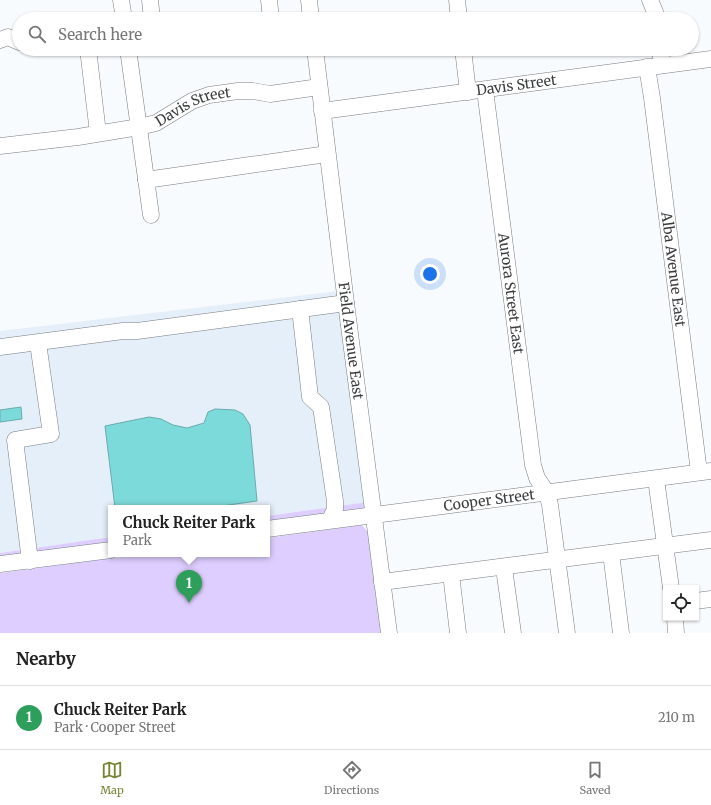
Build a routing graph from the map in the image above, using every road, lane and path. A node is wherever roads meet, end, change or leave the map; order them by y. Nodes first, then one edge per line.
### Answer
1 (122, 0) edge
2 (150, 0) edge
3 (269, 0) edge
4 (309, 0) edge
5 (457, 0) edge
6 (650, 0) edge
7 (123, 12) edge
8 (151, 12) edge
9 (270, 12) edge
10 (310, 12) edge
11 (458, 12) edge
12 (655, 12) edge
13 (12, 39) edge
14 (0, 40) edge
15 (89, 56) edge
16 (129, 56) edge
17 (316, 56) edge
18 (464, 56) edge
19 (658, 56) edge
20 (711, 59) edge
21 (654, 66) junction
22 (319, 87) junction
23 (485, 90) junction
24 (468, 92) junction
25 (322, 111) junction
26 (139, 127) junction
27 (98, 133) junction
28 (0, 146) edge
29 (327, 154) junction
30 (146, 180) junction
31 (151, 215) dead end
32 (346, 302) junction
33 (300, 309) junction
34 (38, 343) junction
35 (0, 347) edge
36 (705, 472) edge
37 (656, 479) junction
38 (547, 493) junction
39 (373, 515) junction
40 (330, 520) junction
41 (270, 529) edge
42 (711, 540) edge
43 (666, 546) junction
44 (108, 550) edge
45 (610, 553) junction
46 (557, 560) junction
47 (30, 561) junction
48 (0, 564) edge
49 (504, 568) junction
50 (450, 574) junction
51 (382, 582) junction
52 (671, 585) edge
53 (711, 599) edge
54 (699, 600) edge
55 (675, 621) edge
56 (389, 633) edge
57 (458, 633) edge
58 (513, 633) edge
59 (567, 633) edge
60 (621, 633) edge
61 (676, 633) edge

1 - 7 street
2 - 8 street
3 - 9 street
4 - 10 street
5 - 11 street
6 - 12 street
13 - 14 street
15 - 27 street
16 - 26 street
17 - 22 street, Field Avenue East
18 - 24 street
19 - 21 street, Alba Avenue East
20 - 21 street, Davis Street
21 - 23 street, Davis Street
21 - 36 street, Alba Avenue East
22 - 25 street, Field Avenue East
22 - 26 street, Davis Street
23 - 24 street, Davis Street
23 - 38 street, Aurora Street East
24 - 25 street, Davis Street
25 - 29 street, Field Avenue East
26 - 27 street, Davis Street
26 - 30 street
27 - 28 street, Davis Street
29 - 30 street
29 - 32 street, Field Avenue East
30 - 31 street
32 - 33 street
32 - 39 street, Field Avenue East
33 - 34 street
33 - 40 street
34 - 35 street
34 - 47 street
36 - 37 street, Cooper Street
37 - 38 street, Cooper Street
37 - 43 street
38 - 39 street, Cooper Street
38 - 46 street
39 - 40 street, Cooper Street
39 - 51 street, Field Avenue East
40 - 41 street, Cooper Street
42 - 43 street
43 - 45 street
43 - 52 street
44 - 47 street
45 - 46 street
45 - 60 street
46 - 49 street
46 - 59 street
47 - 48 street
49 - 50 street
49 - 58 street
50 - 51 street
50 - 57 street
51 - 56 street, Field Avenue East
53 - 54 street
55 - 61 street

